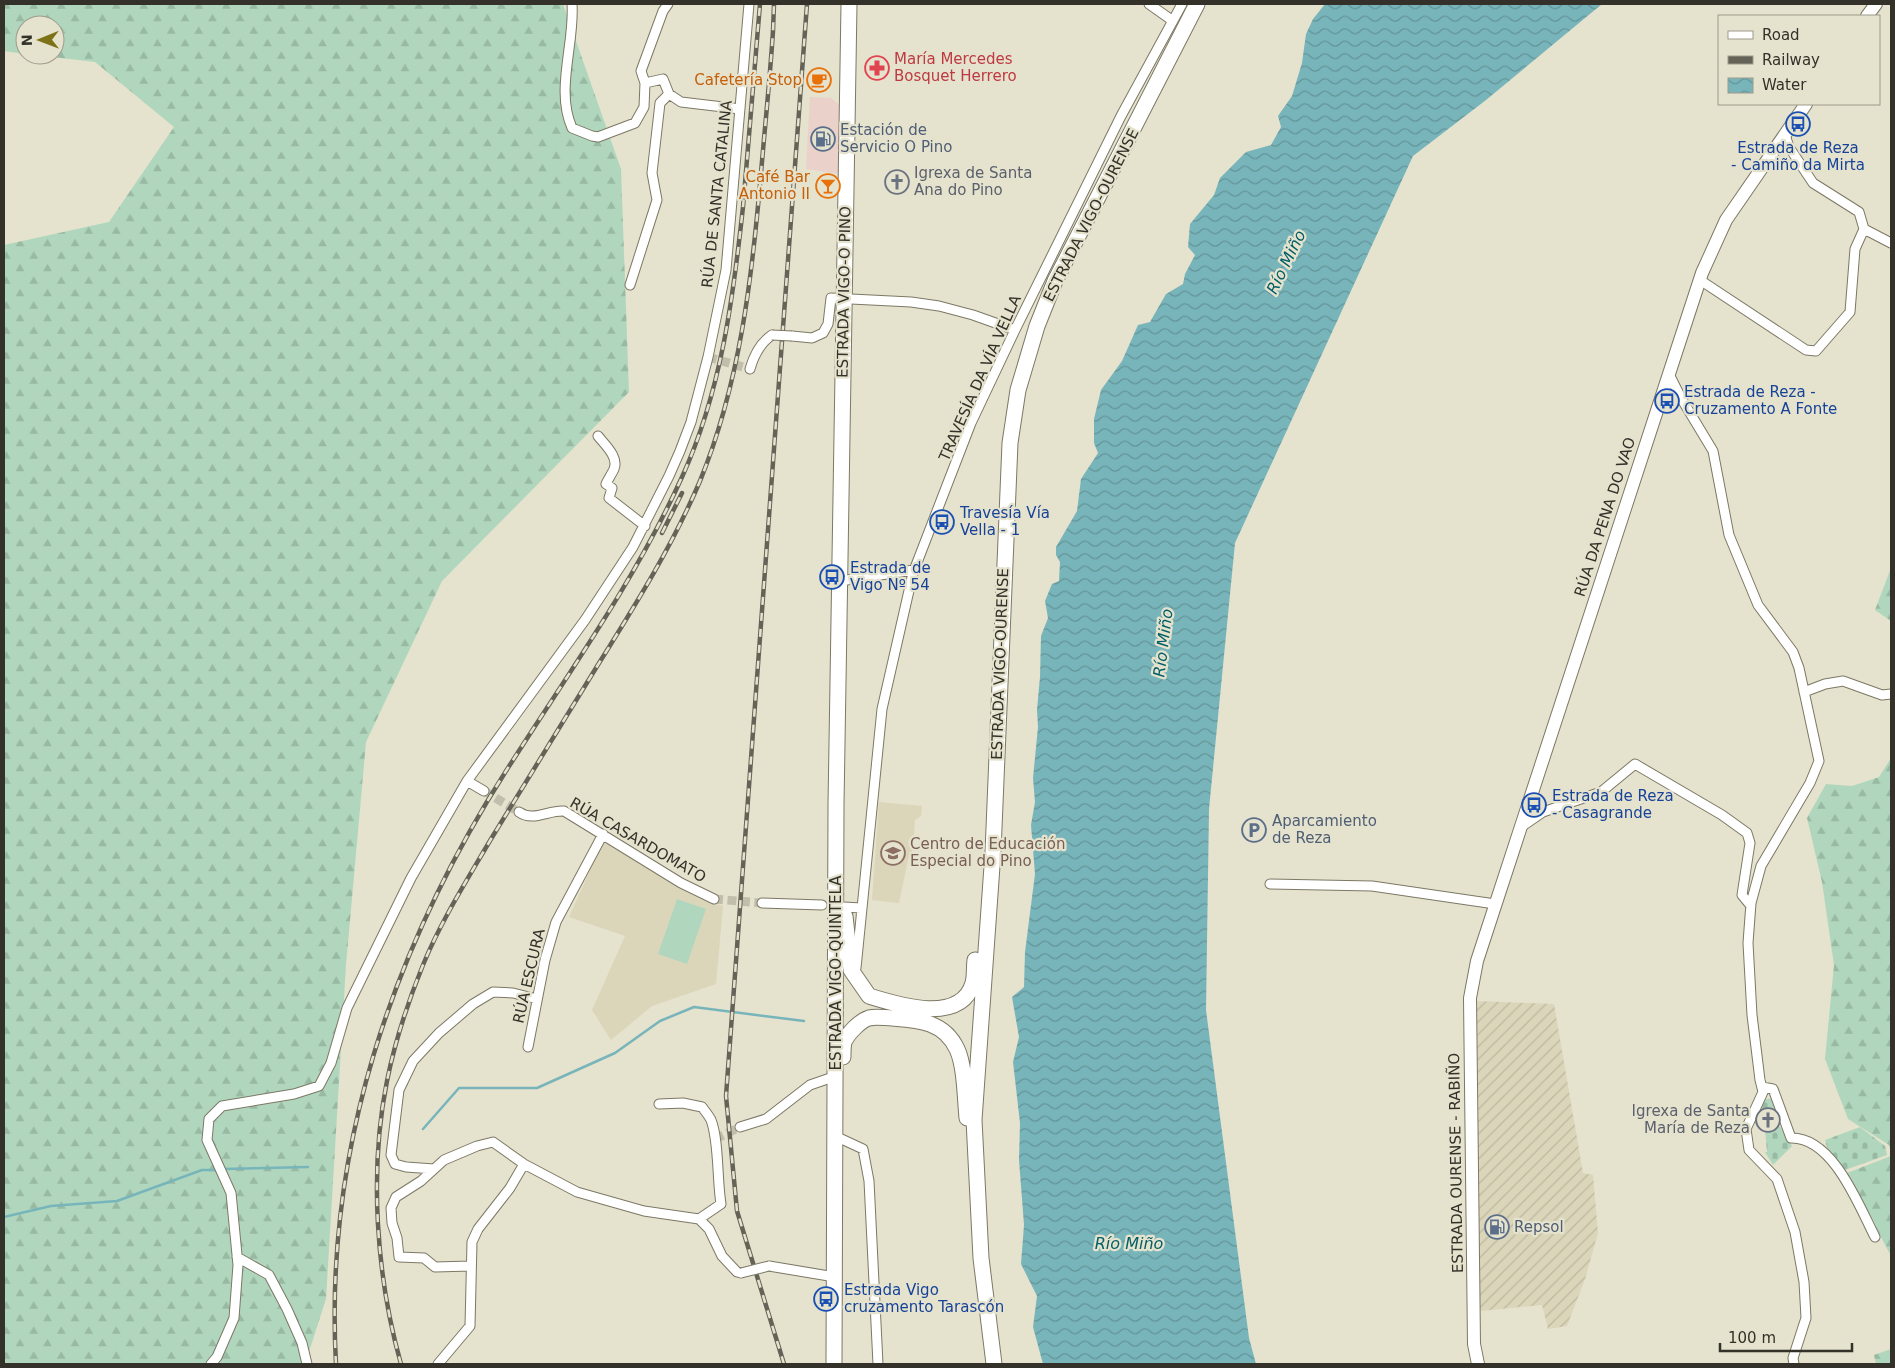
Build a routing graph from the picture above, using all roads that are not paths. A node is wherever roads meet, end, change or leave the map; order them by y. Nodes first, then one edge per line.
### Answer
1 (572, 4) edge
2 (668, 4) edge
3 (750, 4) edge
4 (849, 4) edge
5 (1149, 4) edge
6 (1182, 4) edge
7 (1197, 4) edge
8 (1876, 4) edge
9 (1868, 15) edge
10 (1173, 21) junction
11 (645, 83) junction
12 (669, 94) junction
13 (1805, 105) edge
14 (740, 109) junction
15 (1784, 135) junction
16 (1864, 229) junction
17 (1891, 243) edge
18 (1700, 280) junction
19 (630, 285) dead end
20 (844, 297) junction
21 (1015, 330) junction
22 (750, 369) dead end
23 (1669, 374) junction
24 (598, 436) dead end
25 (645, 526) junction
26 (914, 570) junction
27 (840, 581) junction
28 (1804, 692) junction
29 (1891, 694) edge
30 (998, 724) junction
31 (467, 781) junction
32 (484, 791) tunnel mouth
33 (836, 805) junction
34 (519, 812) tunnel mouth
35 (1521, 827) junction
36 (603, 834) junction
37 (837, 873) junction
38 (1270, 884) dead end
39 (714, 899) tunnel mouth
40 (762, 903) tunnel mouth
41 (822, 904) junction
42 (1495, 904) junction
43 (1751, 906) junction
44 (844, 907) junction
45 (862, 908) junction
46 (836, 925) junction
47 (1477, 961) joint
48 (855, 977) junction
49 (537, 999) junction
50 (528, 1046) dead end
51 (836, 1076) junction
52 (1762, 1087) junction
53 (659, 1104) dead end
54 (740, 1127) tunnel mouth
55 (835, 1136) junction
56 (524, 1164) junction
57 (434, 1169) junction
58 (699, 1219) junction
59 (1875, 1237) dead end
60 (237, 1256) junction
61 (981, 1258) junction
62 (471, 1266) junction
63 (835, 1277) junction
64 (211, 1364) edge
65 (307, 1364) edge
66 (438, 1364) edge
67 (834, 1364) edge
68 (878, 1364) edge
69 (994, 1364) edge
70 (1478, 1364) edge
71 (1794, 1364) edge

1 - 11 street
2 - 11 street
3 - 14 street, RÚA DE SANTA CATALINA
4 - 20 highway, ESTRADA VIGO-O PINO
5 - 10 street
6 - 10 street, TRAVESÍA DA VÍA VELLA
7 - 30 highway, ESTRADA VIGO-OURENSE
8 - 9 main road
10 - 21 street, TRAVESÍA DA VÍA VELLA
11 - 12 street
12 - 14 street
12 - 19 street
13 - 15 main road, RÚA DA PENA DO VAO
14 - 25 street, RÚA DE SANTA CATALINA
15 - 16 street
15 - 18 main road, RÚA DA PENA DO VAO
16 - 17 street
16 - 18 street
18 - 23 main road, RÚA DA PENA DO VAO
20 - 21 street
20 - 22 street, bridge
20 - 27 highway, ESTRADA VIGO-O PINO
21 - 26 street, TRAVESÍA DA VÍA VELLA
23 - 28 street
23 - 35 main road, RÚA DA PENA DO VAO
24 - 25 street
25 - 31 street, RÚA DE SANTA CATALINA
26 - 27 street
26 - 45 street, TRAVESÍA DA VÍA VELLA
27 - 33 highway, ESTRADA VIGO-QUINTELA
28 - 29 street
28 - 43 street
30 - 48 highway
30 - 61 highway, ESTRADA VIGO-OURENSE
31 - 32 street
31 - 60 street, RÚA DE SANTA CATALINA
33 - 37 highway, ESTRADA VIGO-QUINTELA
33 - 44 highway
34 - 36 street, RÚA CASARDOMATO
35 - 42 main road, RÚA DA PENA DO VAO
35 - 43 street
36 - 39 street, RÚA CASARDOMATO
36 - 49 street, RÚA ESCURA
37 - 41 street
37 - 46 highway, ESTRADA VIGO-QUINTELA
38 - 42 street
40 - 41 street
41 - 46 street
42 - 47 main road, RÚA DA PENA DO VAO
43 - 52 street
44 - 45 street
44 - 48 highway
45 - 48 street, TRAVESÍA DA VÍA VELLA
46 - 51 highway, ESTRADA VIGO-QUINTELA
47 - 70 main road, ESTRADA OURENSE - RABIÑO
49 - 50 street, RÚA ESCURA
49 - 57 street
51 - 54 street
51 - 55 highway, ESTRADA VIGO-QUINTELA
52 - 59 street
52 - 71 street
53 - 58 street
55 - 61 highway
55 - 63 highway, ESTRADA VIGO-QUINTELA
55 - 68 street
56 - 57 street
56 - 58 street
56 - 62 street
57 - 62 street
58 - 63 street, bridge
60 - 64 street
60 - 65 street
61 - 69 highway, ESTRADA VIGO-OURENSE
62 - 66 street
63 - 67 highway, ESTRADA VIGO-QUINTELA

